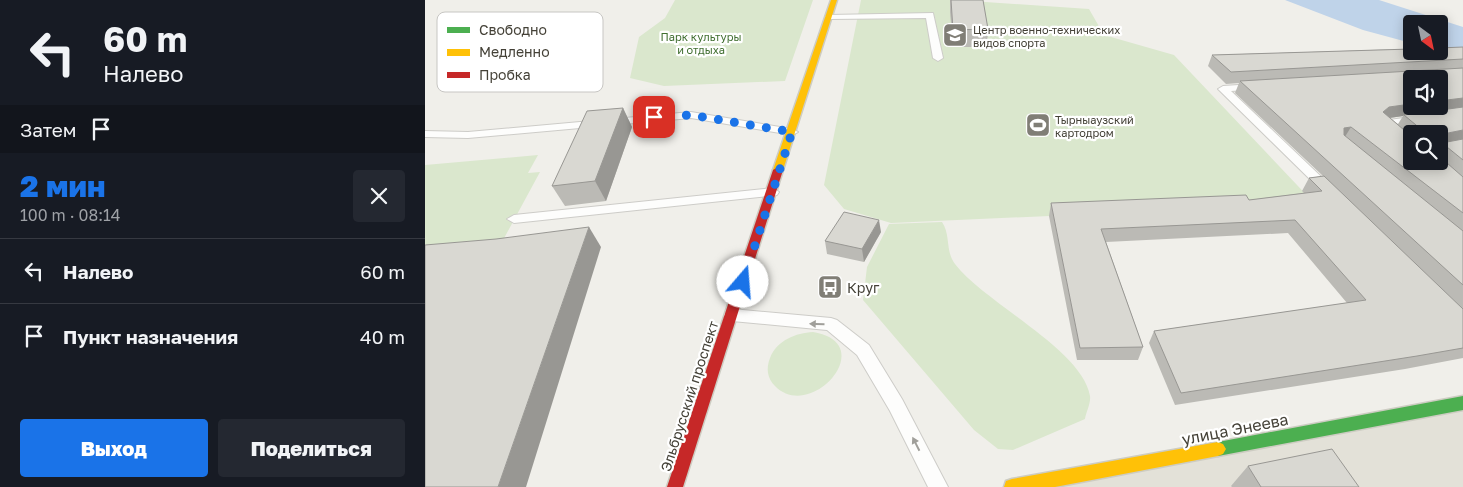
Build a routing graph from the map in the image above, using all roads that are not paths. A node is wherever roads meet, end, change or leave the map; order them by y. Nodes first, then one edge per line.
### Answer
1 (834, 0) edge
2 (829, 17) junction
3 (938, 58) dead end
4 (1271, 86) edge
5 (1427, 118) edge
6 (792, 132) junction
7 (425, 134) edge
8 (1403, 141) edge
9 (773, 192) junction
10 (1336, 198) edge
11 (514, 219) dead end
12 (732, 315) junction
13 (1463, 403) edge
14 (675, 487) edge
15 (938, 487) edge
16 (1012, 487) edge

1 - 2 main road, Эльбрусский проспект
2 - 3 lane
2 - 6 main road, Эльбрусский проспект
4 - 10 lane
5 - 8 lane
6 - 7 lane
6 - 9 main road, Эльбрусский проспект
9 - 11 lane
9 - 12 main road, Эльбрусский проспект
12 - 14 main road, Эльбрусский проспект
15 -> 12 lane
13 - 16 main road, улица Энеева

